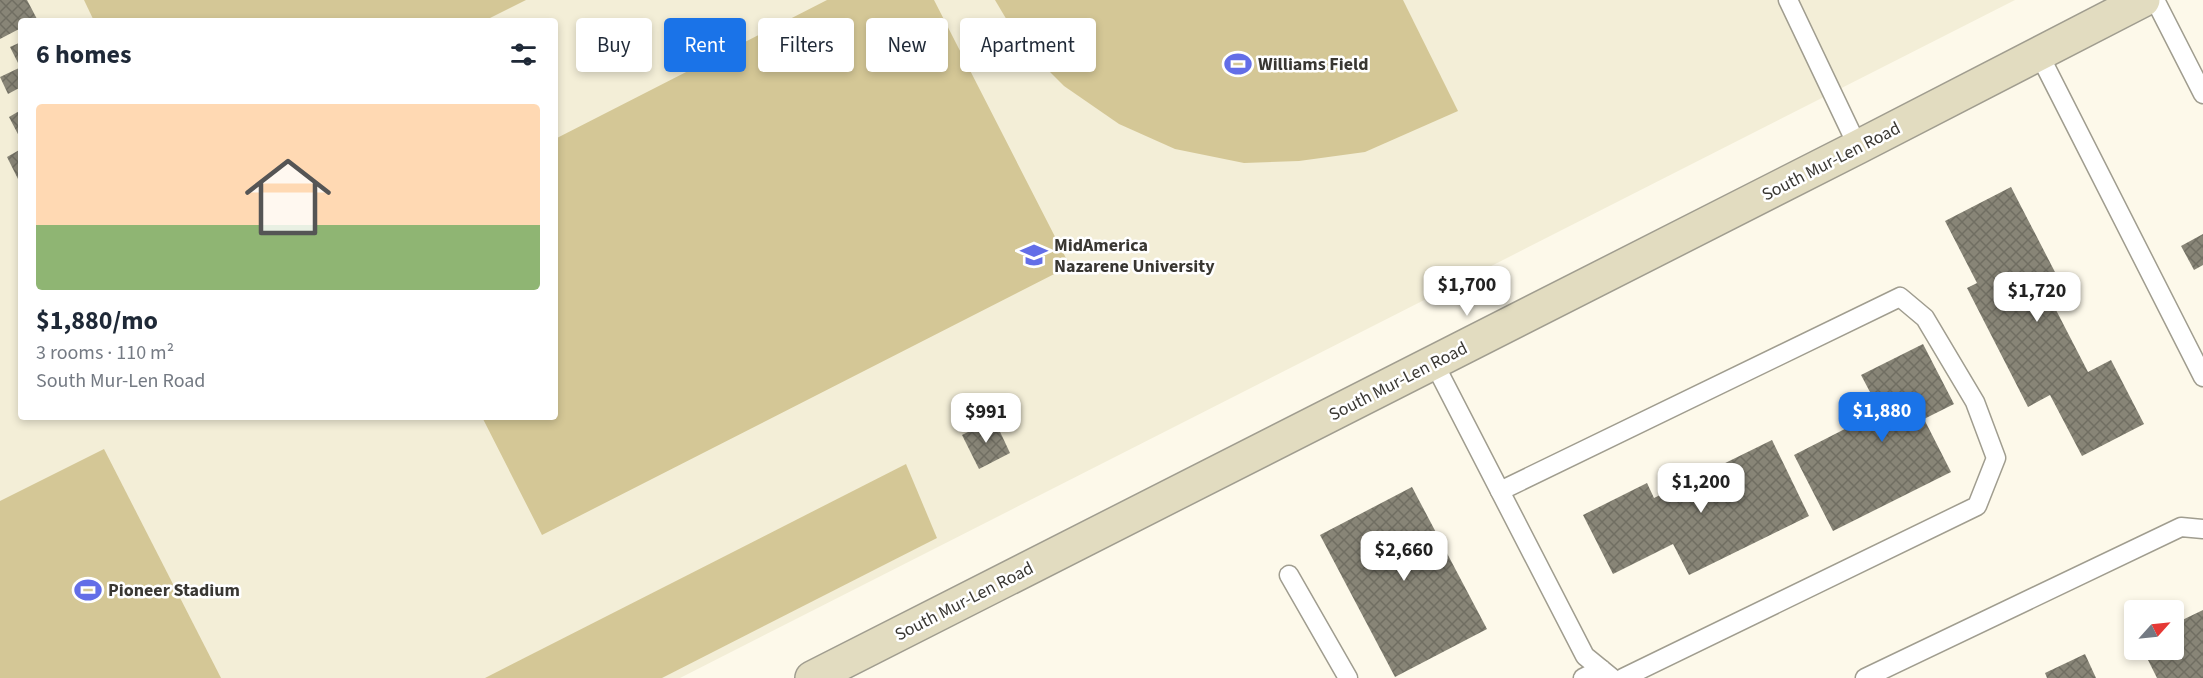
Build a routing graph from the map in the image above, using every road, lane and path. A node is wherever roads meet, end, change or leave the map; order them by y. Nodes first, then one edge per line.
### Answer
1 (1788, 0) edge
2 (2143, 0) edge
3 (2155, 0) edge
4 (2039, 54) junction
5 (2203, 94) edge
6 (1858, 147) junction
7 (1434, 363) junction
8 (2203, 377) edge
9 (1500, 491) junction
10 (2203, 529) edge
11 (1290, 575) dead end
12 (1606, 674) edge
13 (812, 678) edge
14 (1348, 678) edge
15 (1583, 678) edge
16 (1623, 678) edge
17 (1865, 678) edge

1 - 6 lane
2 - 4 main road, South Mur-Len Road
3 - 5 lane
4 - 6 main road, South Mur-Len Road
4 - 8 lane
6 - 7 main road, South Mur-Len Road
7 - 9 lane
7 - 13 main road, South Mur-Len Road
9 - 12 lane
9 - 16 lane
10 - 17 lane
11 - 14 lane
12 - 15 lane

